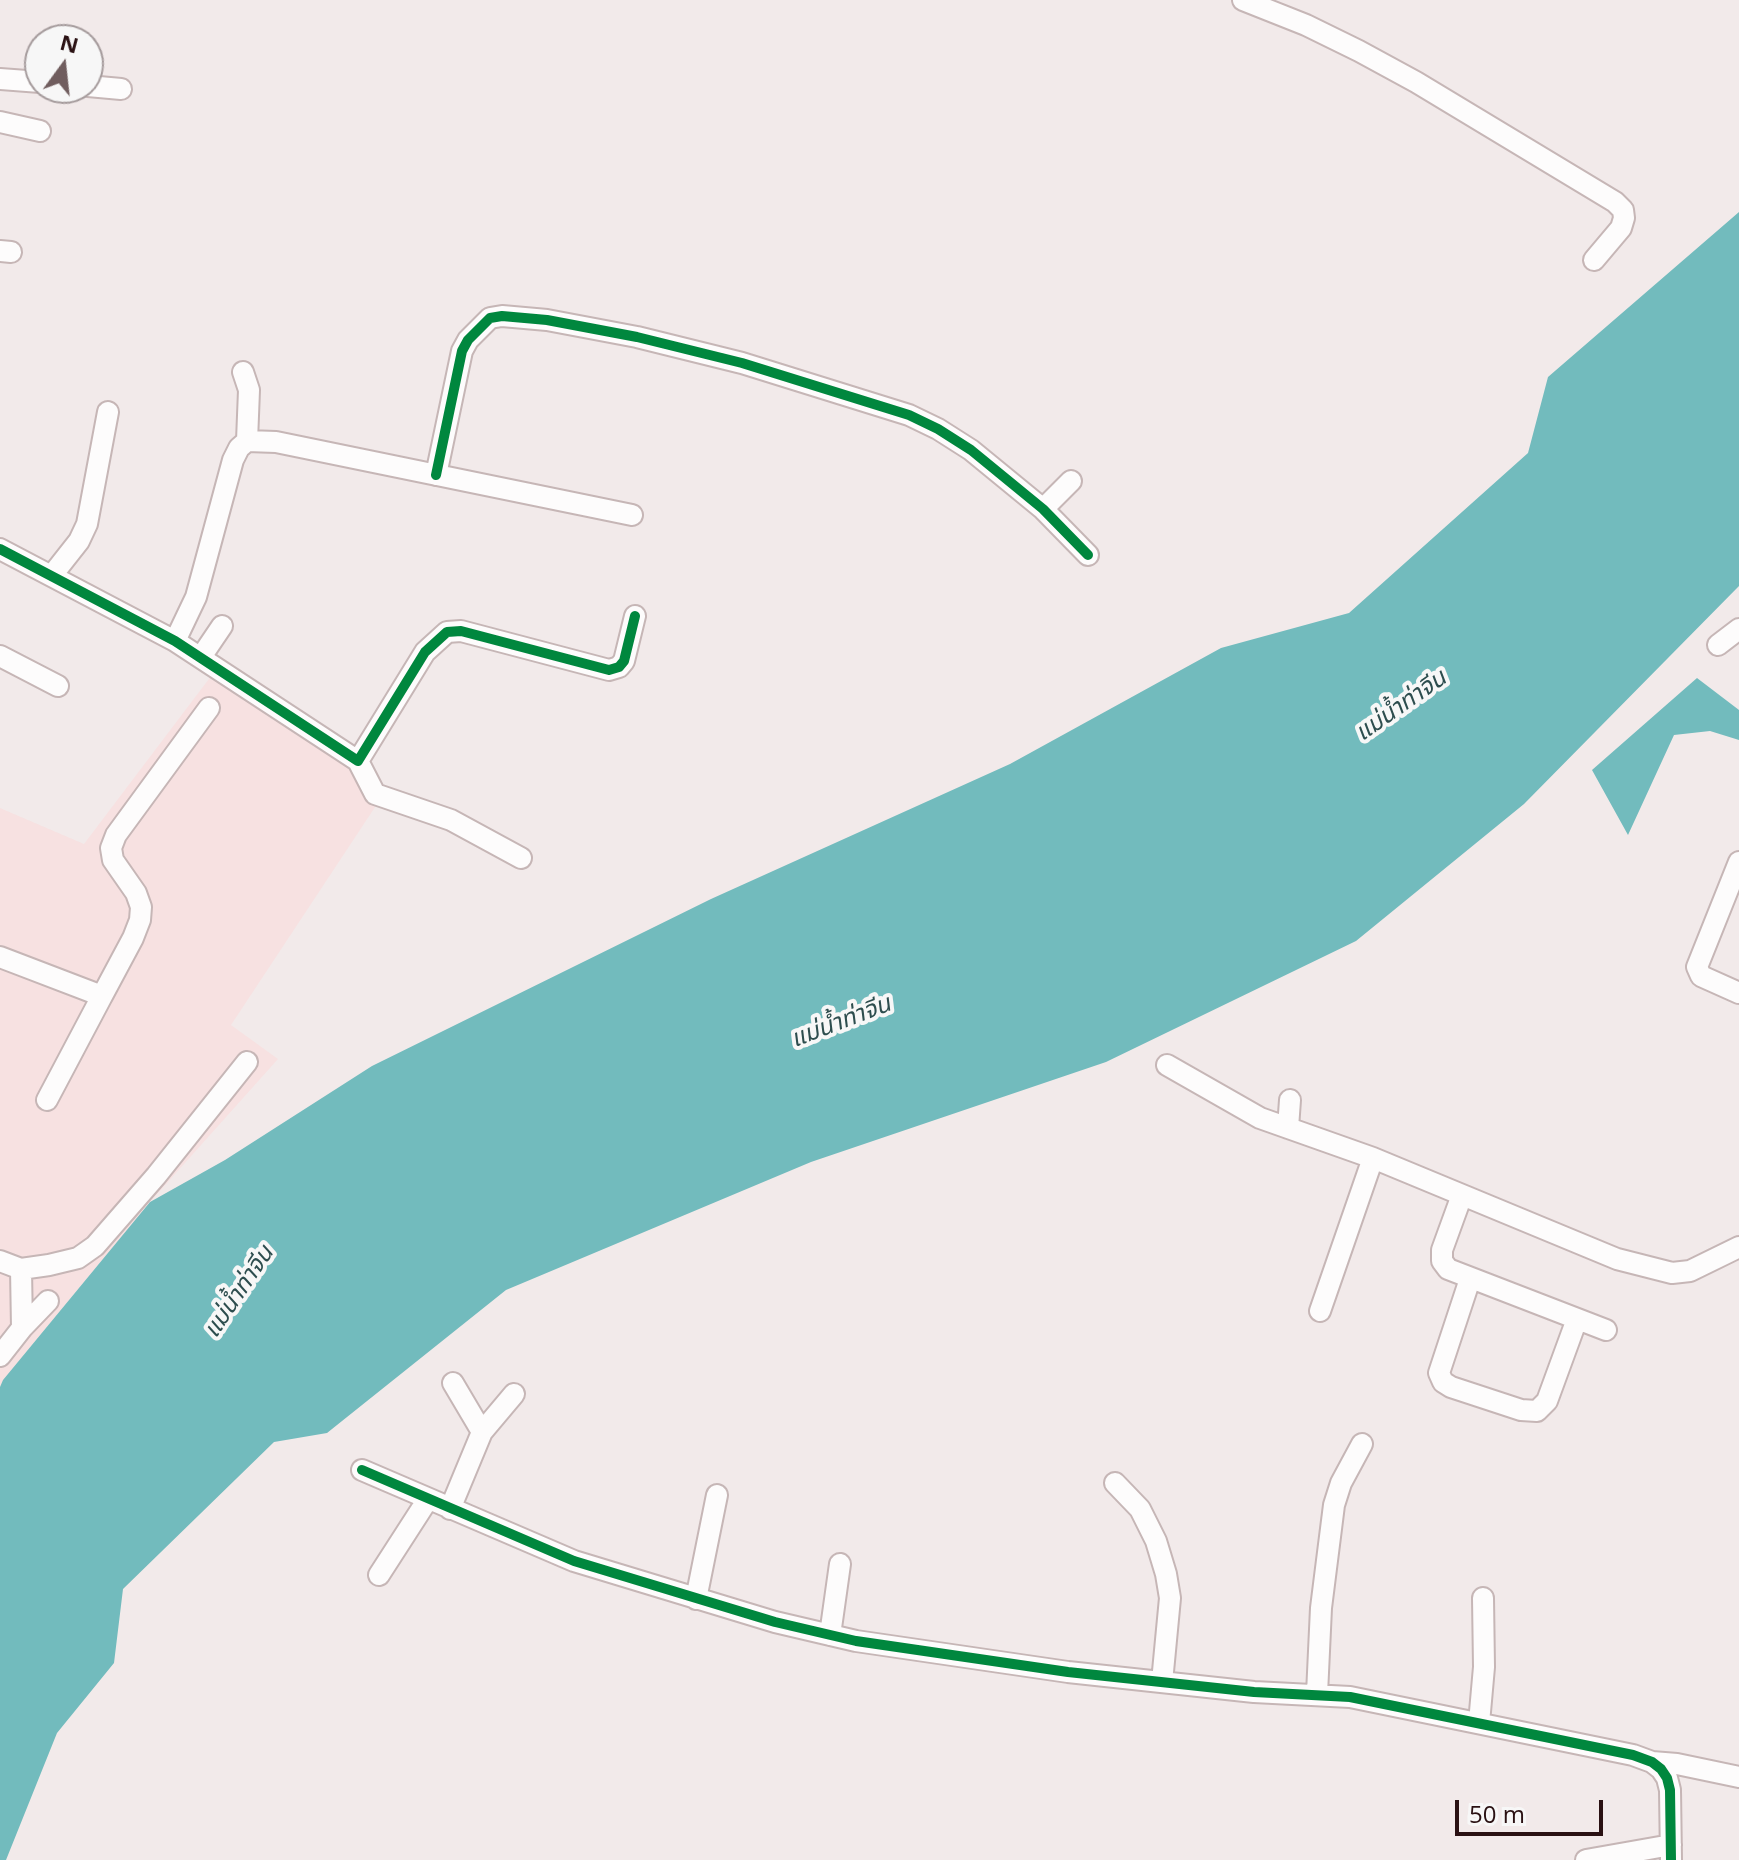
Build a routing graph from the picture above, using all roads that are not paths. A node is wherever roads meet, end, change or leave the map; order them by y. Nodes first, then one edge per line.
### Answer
1 (1243, 0) edge
2 (0, 79) edge
3 (24, 81) edge
4 (104, 87) edge
5 (121, 89) dead end
6 (0, 122) edge
7 (40, 131) dead end
8 (1594, 260) dead end
9 (243, 372) dead end
10 (108, 412) dead end
11 (247, 441) junction
12 (436, 475) junction
13 (1071, 481) dead end
14 (1043, 509) junction
15 (632, 515) dead end
16 (0, 549) edge
17 (1088, 555) dead end
18 (53, 574) junction
19 (635, 616) dead end
20 (222, 626) dead end
21 (1739, 629) edge
22 (175, 641) junction
23 (1718, 645) dead end
24 (0, 656) edge
25 (201, 657) junction
26 (58, 686) dead end
27 (209, 708) dead end
28 (358, 761) junction
29 (521, 858) dead end
30 (1739, 862) edge
31 (0, 957) edge
32 (1739, 993) edge
33 (102, 996) junction
34 (247, 1062) dead end
35 (1167, 1065) dead end
36 (47, 1100) dead end
37 (1290, 1100) dead end
38 (1288, 1128) junction
39 (1373, 1158) junction
40 (1462, 1195) junction
41 (1739, 1247) edge
42 (0, 1261) edge
43 (21, 1269) junction
44 (1470, 1279) junction
45 (48, 1301) dead end
46 (1320, 1311) dead end
47 (1577, 1319) junction
48 (22, 1328) junction
49 (1606, 1330) dead end
50 (0, 1356) edge
51 (453, 1383) dead end
52 (514, 1394) dead end
53 (482, 1432) junction
54 (1362, 1444) dead end
55 (362, 1470) dead end
56 (1115, 1483) dead end
57 (717, 1495) dead end
58 (428, 1499) junction
59 (450, 1509) junction
60 (840, 1564) dead end
61 (379, 1575) dead end
62 (1483, 1598) dead end
63 (696, 1599) junction
64 (830, 1635) junction
65 (1162, 1682) junction
66 (1317, 1694) junction
67 (1479, 1723) junction
68 (1652, 1762) junction
69 (1738, 1773) edge
70 (1671, 1853) edge
71 (1586, 1860) edge

1 - 8 street
2 - 3 street
4 - 5 street
6 - 7 street
9 - 11 street
10 - 18 street
11 - 12 street
11 - 22 street
12 - 14 street
12 - 15 street
13 - 14 street
14 - 17 street
16 - 18 street
18 - 22 street
19 - 28 street
20 - 25 street
21 - 23 street
22 - 25 street
24 - 26 street
25 - 28 street
27 - 33 street
28 - 29 street
30 - 32 street
31 - 33 street
33 - 36 street
34 - 43 street
35 - 38 street
37 - 38 street
38 - 39 street
39 - 40 street
39 - 46 street
40 - 41 street
40 - 44 street
42 - 43 street
43 - 48 street
44 - 47 street
44 - 47 street
45 - 48 street
47 - 49 street
48 - 50 street
51 - 53 street
52 - 53 street
53 - 59 street
54 - 66 street
55 - 58 street
56 - 65 street
57 - 63 street
58 - 59 street
58 - 61 street
59 - 63 street
60 - 64 street
62 - 67 street
63 - 64 street
64 - 65 street
65 - 66 street
66 - 67 street
67 - 68 street
68 - 69 street
68 - 70 street
70 - 71 street

